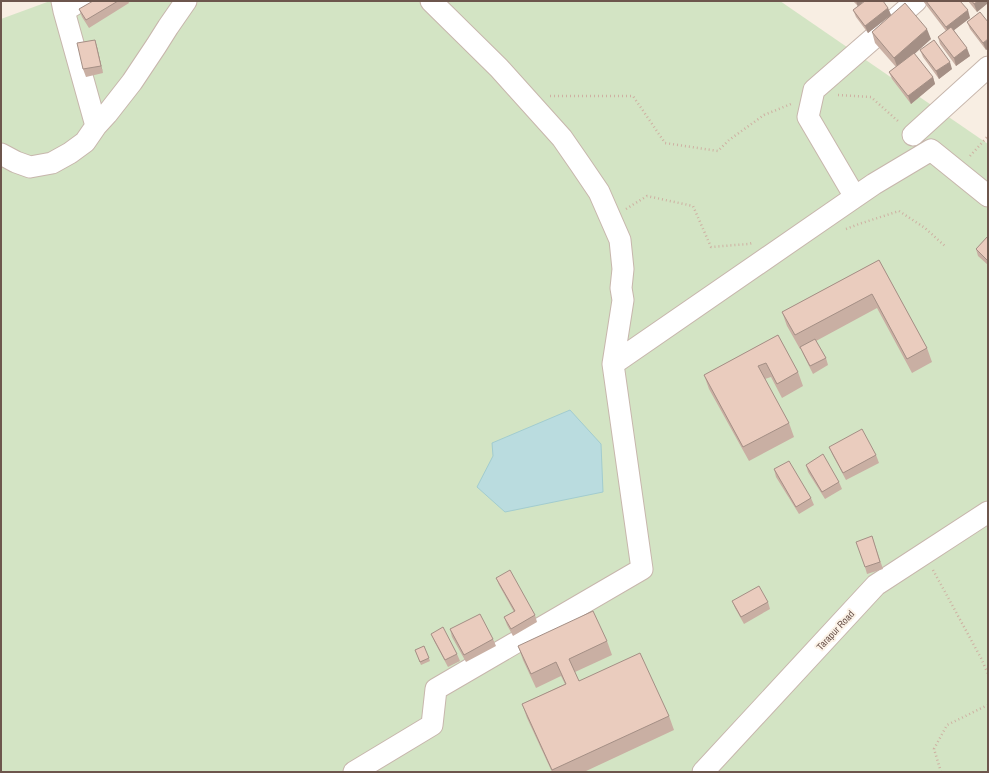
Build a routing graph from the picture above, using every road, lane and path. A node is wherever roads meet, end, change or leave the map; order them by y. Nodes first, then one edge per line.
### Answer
1 (186, 1) edge
2 (431, 1) edge
3 (916, 1) edge
4 (69, 4) edge
5 (988, 67) edge
6 (813, 94) junction
7 (526, 96) junction
8 (96, 126) junction
9 (912, 135) joint
10 (988, 136) edge
11 (1, 154) edge
12 (966, 160) dead end
13 (988, 196) edge
14 (855, 197) junction
15 (613, 364) junction
16 (988, 512) edge
17 (924, 554) junction
18 (988, 674) edge
19 (988, 705) edge
20 (354, 772) edge
21 (703, 772) edge
22 (941, 772) edge

1 - 8 street
2 - 7 street
3 - 6 street
4 - 8 street
5 - 9 street
6 - 7 path
6 - 9 path
6 - 14 street
7 - 15 street
8 - 11 street
10 - 12 path
13 - 14 street
14 - 15 street
15 - 20 street
16 - 17 street, Tarapur Road
17 - 18 path
17 - 21 street, Tarapur Road
19 - 22 path

